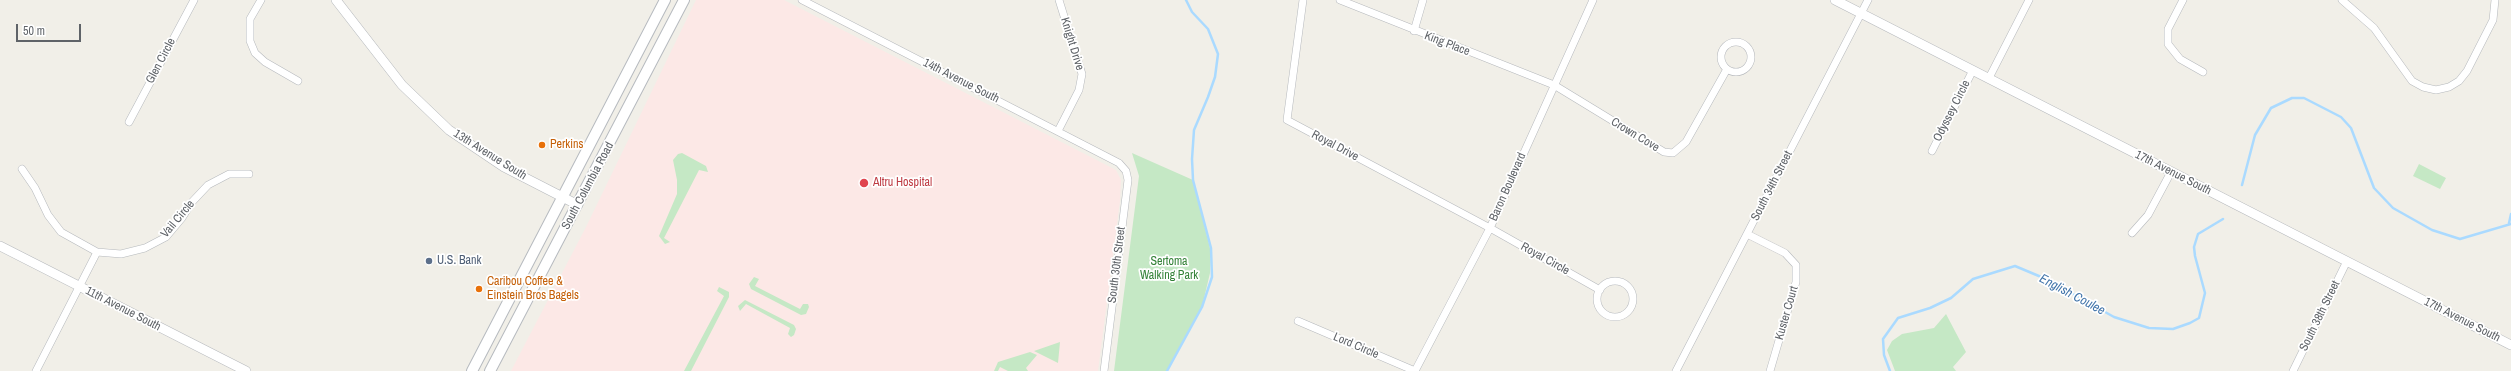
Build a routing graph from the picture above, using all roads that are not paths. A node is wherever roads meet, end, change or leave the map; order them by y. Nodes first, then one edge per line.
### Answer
1 (194, 0) edge
2 (336, 0) edge
3 (665, 0) edge
4 (684, 0) edge
5 (802, 0) edge
6 (1059, 0) edge
7 (1302, 0) edge
8 (1340, 0) edge
9 (1424, 0) edge
10 (1593, 0) edge
11 (1835, 0) edge
12 (1868, 0) edge
13 (2029, 0) edge
14 (2183, 0) edge
15 (2342, 0) edge
16 (2495, 0) edge
17 (258, 1) edge
18 (1861, 13) junction
19 (1414, 31) junction
20 (1727, 70) junction
21 (1973, 70) junction
22 (2203, 72) dead end
23 (1988, 78) junction
24 (298, 81) dead end
25 (1554, 85) junction
26 (129, 122) dead end
27 (1058, 131) junction
28 (1932, 151) dead end
29 (1119, 163) joint
30 (22, 169) dead end
31 (2171, 172) junction
32 (249, 174) dead end
33 (563, 197) junction
34 (578, 205) junction
35 (1490, 228) junction
36 (2132, 232) dead end
37 (1747, 234) junction
38 (0, 246) edge
39 (97, 252) junction
40 (2347, 261) junction
41 (80, 287) junction
42 (1600, 290) junction
43 (1298, 321) dead end
44 (2511, 345) edge
45 (36, 371) edge
46 (246, 371) edge
47 (472, 371) edge
48 (490, 371) edge
49 (1104, 371) edge
50 (1415, 371) edge
51 (1676, 371) edge
52 (1770, 371) edge
53 (2293, 371) edge

1 - 26 street, Glen Circle
2 - 33 street, 13th Avenue South
3 - 33 main road, South Columbia Road
4 - 34 main road, South Columbia Road
5 - 27 street, 14th Avenue South
6 - 27 street, Knight Drive
7 - 35 street, Royal Drive
8 - 19 street, King Place
9 - 19 street
10 - 25 street, Baron Boulevard
11 - 18 street, 17th Avenue South
12 - 18 street, South 34th Street
13 - 23 street
14 - 22 street
15 - 16 street
17 - 24 street
18 - 21 street, 17th Avenue South
18 - 37 street, South 34th Street
19 - 25 street, King Place
20 - 20 street
20 - 25 street, Crown Cove
21 - 23 street, 17th Avenue South
21 - 28 street, Odyssey Circle
23 - 31 street, 17th Avenue South
25 - 35 street, Baron Boulevard
27 - 29 street, 14th Avenue South
29 - 49 street, South 30th Street
30 - 39 street, Vail Circle
31 - 36 street
31 - 40 street, 17th Avenue South
32 - 39 street, Vail Circle
33 - 34 street, 13th Avenue South
33 - 47 main road, South Columbia Road
34 - 48 main road, South Columbia Road
35 - 42 street, Royal Circle
35 - 50 street, Baron Boulevard
37 - 51 street, South 34th Street
37 - 52 street, Kuster Court
38 - 41 street, 11th Avenue South
39 - 41 street
40 - 44 street, 17th Avenue South
40 - 53 street, South 38th Street
41 - 45 street
41 - 46 street, 11th Avenue South
42 - 42 street
43 - 50 street, Lord Circle

